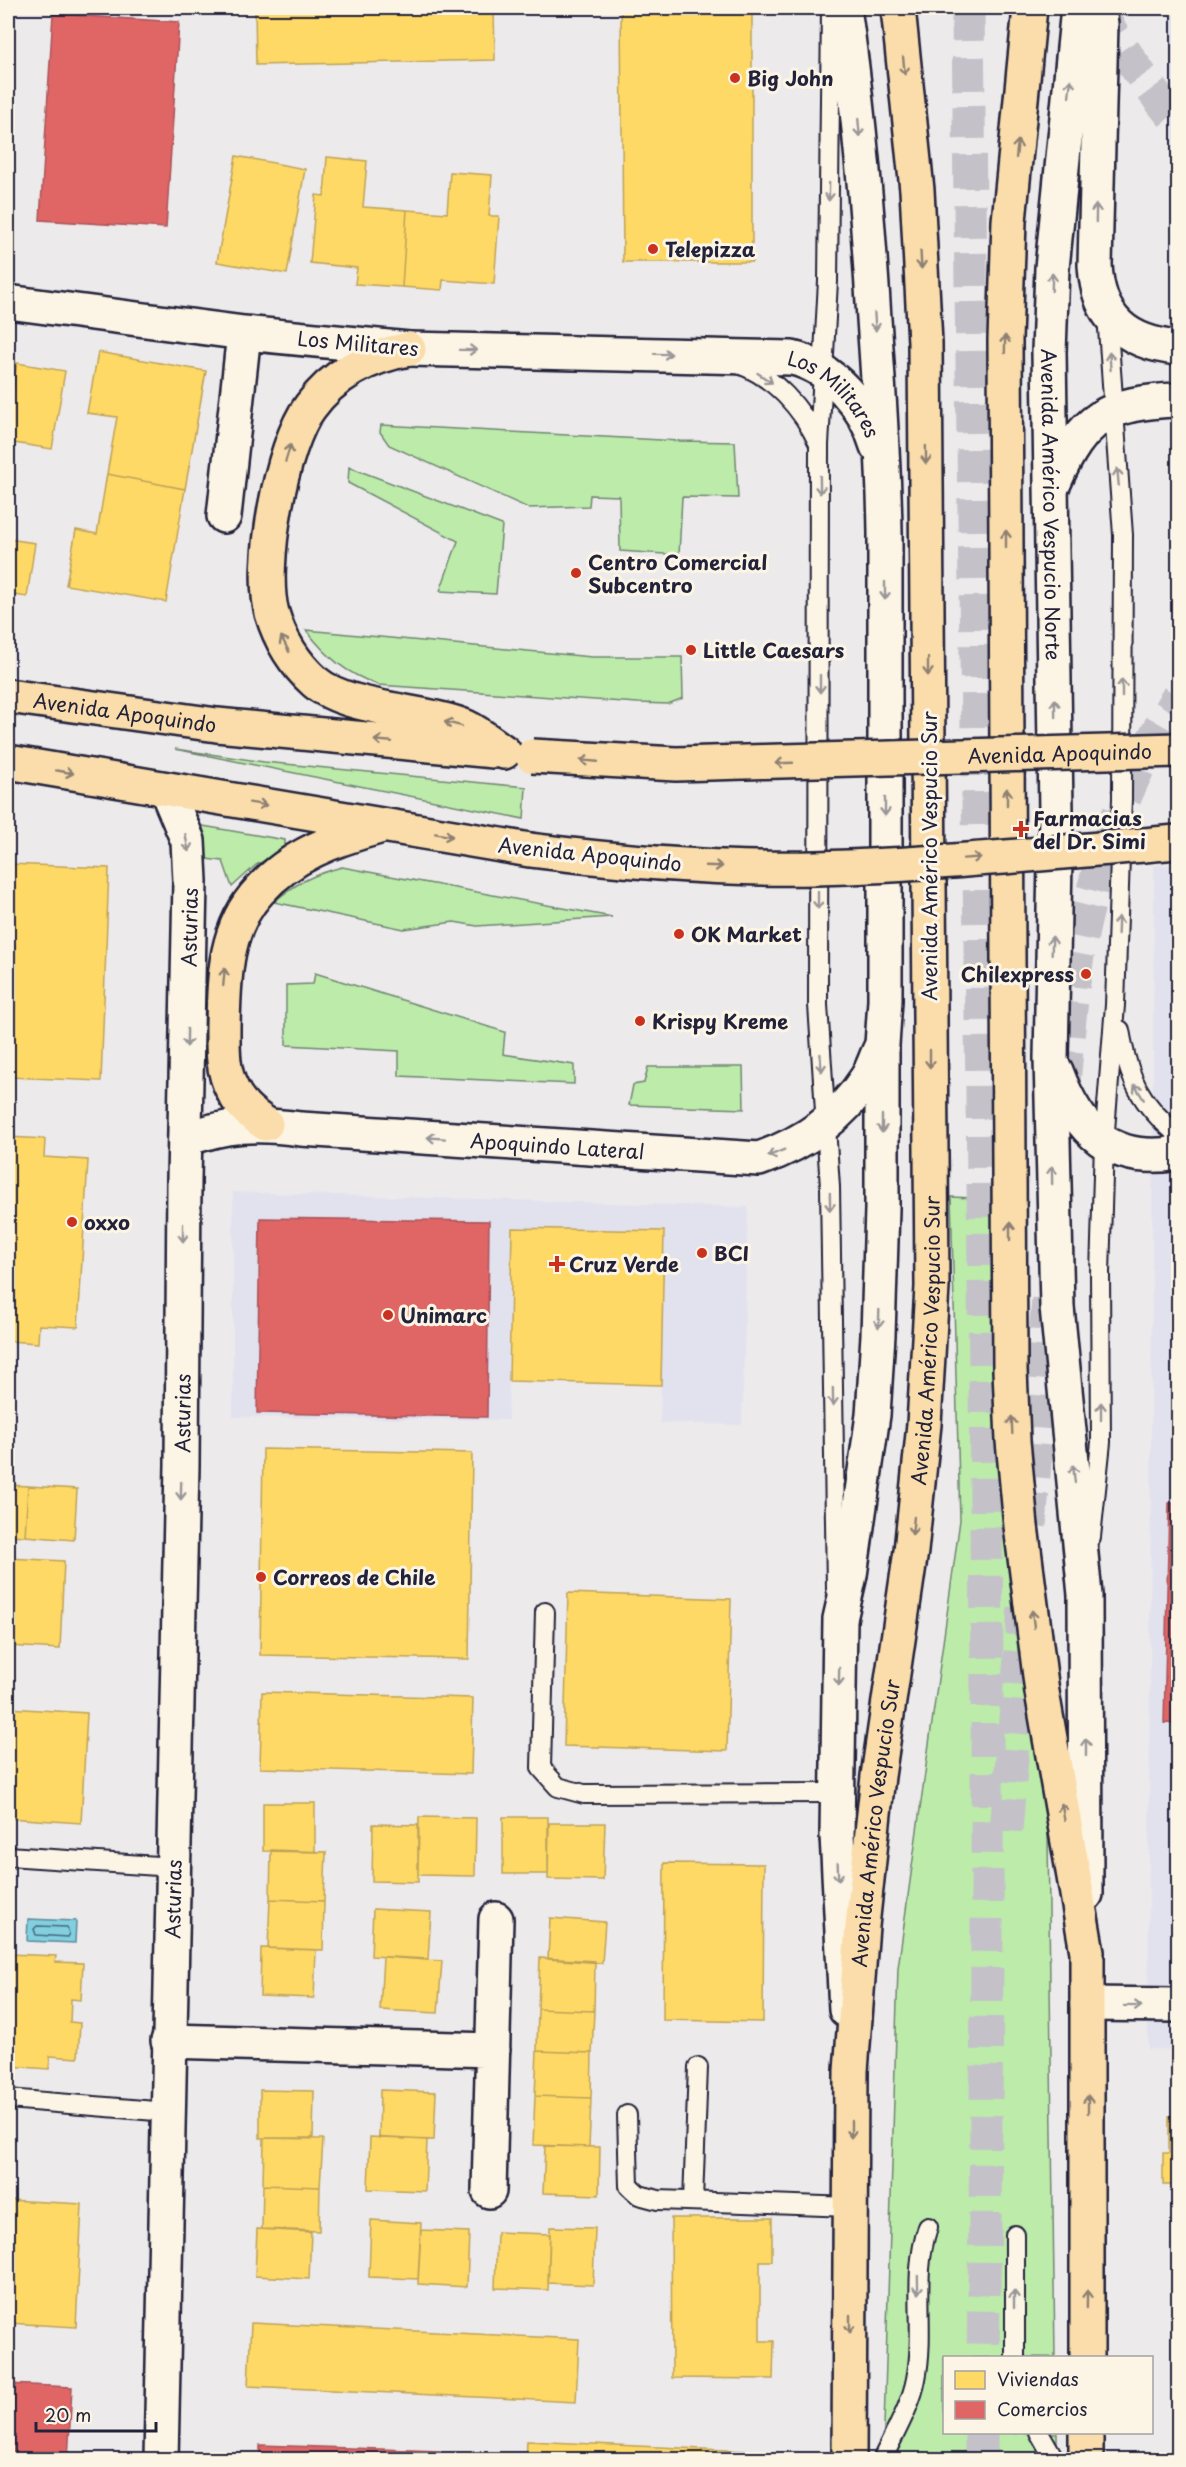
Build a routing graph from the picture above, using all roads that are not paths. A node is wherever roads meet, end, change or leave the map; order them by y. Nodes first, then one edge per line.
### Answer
1 (831, 8) edge
2 (843, 8) edge
3 (898, 8) edge
4 (1030, 8) edge
5 (1078, 8) edge
6 (1098, 8) edge
7 (8, 302) edge
8 (1107, 312) junction
9 (244, 333) junction
10 (1179, 348) edge
11 (409, 349) junction
12 (712, 355) junction
13 (824, 371) junction
14 (1179, 400) edge
15 (1113, 411) junction
16 (819, 445) junction
17 (884, 474) junction
18 (1052, 488) junction
19 (224, 516) dead end
20 (8, 696) edge
21 (1179, 750) edge
22 (518, 754) junction
23 (8, 762) edge
24 (166, 789) junction
25 (386, 825) junction
26 (1179, 842) edge
27 (1115, 1005) junction
28 (882, 1045) junction
29 (1051, 1058) junction
30 (826, 1123) junction
31 (266, 1124) junction
32 (1179, 1135) edge
33 (185, 1140) junction
34 (1104, 1143) junction
35 (1179, 1153) edge
36 (1085, 1595) junction
37 (545, 1612) dead end
38 (840, 1619) junction
39 (837, 1793) junction
40 (8, 1856) edge
41 (173, 1867) junction
42 (496, 1919) dead end
43 (1087, 1952) junction
44 (1087, 2004) junction
45 (1179, 2005) edge
46 (168, 2041) junction
47 (493, 2050) junction
48 (698, 2067) dead end
49 (851, 2071) junction
50 (8, 2099) edge
51 (168, 2112) junction
52 (627, 2115) dead end
53 (489, 2192) dead end
54 (693, 2201) junction
55 (850, 2207) junction
56 (928, 2228) dead end
57 (1015, 2235) dead end
58 (1015, 2356) edge
59 (1087, 2356) edge
60 (1041, 2434) edge
61 (1086, 2434) edge
62 (161, 2460) edge
63 (849, 2460) edge
64 (882, 2460) edge
65 (1054, 2460) edge
66 (1086, 2460) edge

1 -> 13 lane
2 -> 17 street
3 -> 49 main road, Avenida Américo Vespucio Sur
43 -> 4 main road
18 -> 5 street, Avenida Américo Vespucio Norte
8 -> 6 street
7 - 9 street, Los Militares
8 - 10 street
15 -> 8 lane
9 - 11 street, Los Militares
9 - 19 street
11 -> 12 street, Los Militares
22 -> 11 main road
12 - 13 street, Los Militares
12 -> 16 lane, Los Militares
13 - 16 lane
13 - 17 street, Los Militares
14 - 15 street
15 - 18 street
27 -> 15 lane
16 -> 30 lane, Avenida Américo Vespucio Sur
17 -> 28 street, Avenida Américo Vespucio Sur
29 -> 18 street, Avenida Américo Vespucio Norte
22 -> 20 main road, Avenida Apoquindo
21 -> 22 main road, Avenida Apoquindo, bridge
23 -> 24 main road, Avenida Apoquindo
24 -> 25 main road, Avenida Apoquindo
24 -> 33 street, Asturias
25 -> 26 main road, Avenida Apoquindo, bridge
31 -> 25 main road
32 -> 27 lane
27 - 34 lane
28 - 30 street, Apoquindo Lateral
28 -> 38 street, Avenida Américo Vespucio Sur
29 - 34 street
36 -> 29 street
30 -> 31 street, Apoquindo Lateral
30 -> 38 lane, Avenida Américo Vespucio Sur
31 - 33 street, Apoquindo Lateral
33 -> 41 street, Asturias
34 - 35 street
36 -> 34 lane
43 -> 36 street
37 - 39 lane
38 -> 39 street, Avenida Américo Vespucio Sur
39 -> 49 street, Avenida Américo Vespucio Sur
40 - 41 lane
41 - 46 street, Asturias
42 - 47 street
43 - 44 main road
44 -> 45 street
59 -> 44 main road
46 - 47 street
46 - 51 street, Asturias
47 - 53 street
48 - 54 lane
49 -> 55 main road, Avenida Américo Vespucio Sur
50 - 51 lane
51 - 62 street, Asturias
52 - 54 lane
54 - 55 lane
55 -> 63 main road, Avenida Américo Vespucio Sur
56 -> 64 lane
58 -> 57 lane
60 - 65 lane
61 - 66 main road

